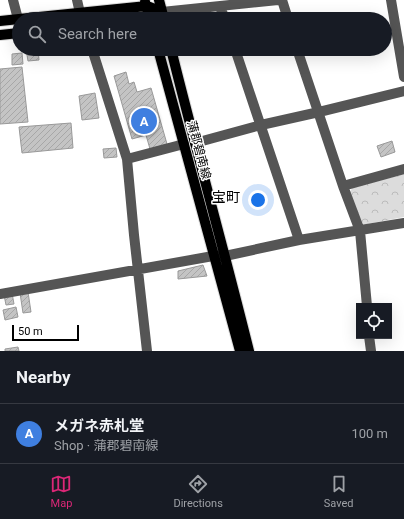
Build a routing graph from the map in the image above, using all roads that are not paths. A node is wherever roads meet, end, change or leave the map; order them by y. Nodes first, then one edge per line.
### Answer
1 (13, 0) edge
2 (77, 0) edge
3 (159, 0) edge
4 (278, 0) edge
5 (282, 0) edge
6 (391, 0) edge
7 (146, 3) edge
8 (220, 6) junction
9 (17, 12) edge
10 (80, 12) edge
11 (87, 12) edge
12 (158, 12) edge
13 (162, 12) edge
14 (186, 12) edge
15 (222, 12) edge
16 (286, 12) edge
17 (12, 20) edge
18 (0, 21) edge
19 (399, 23) edge
20 (12, 34) edge
21 (0, 35) edge
22 (94, 56) edge
23 (160, 56) edge
24 (173, 56) edge
25 (237, 56) edge
26 (300, 56) edge
27 (404, 77) edge
28 (404, 91) edge
29 (319, 112) junction
30 (261, 125) junction
31 (195, 143) junction
32 (184, 144) junction
33 (127, 159) junction
34 (404, 168) edge
35 (343, 186) junction
36 (404, 223) edge
37 (360, 231) junction
38 (299, 240) junction
39 (213, 256) junction
40 (225, 256) junction
41 (138, 270) junction
42 (0, 294) edge
43 (367, 303) edge
44 (370, 339) edge
45 (147, 351) edge
46 (240, 351) edge
47 (248, 351) edge
48 (371, 351) edge

1 - 9 street
2 - 10 street
3 - 13 main road
4 - 8 street
5 - 16 street
6 - 19 street
7 - 11 main road
7 - 12 main road
8 - 14 street
8 - 15 street
17 - 18 main road
19 - 27 street
20 - 21 main road
22 - 33 street
23 - 32 main road, 蒲郡碧南線
24 - 31 main road, 蒲郡碧南線
25 - 30 street
26 - 29 street
28 - 29 street
29 - 30 street
29 - 35 street
30 - 31 street
30 - 38 street
31 - 40 main road, 蒲郡碧南線
32 - 33 street
32 - 39 main road, 蒲郡碧南線
33 - 41 street
34 - 35 street
35 - 37 street
36 - 37 street
37 - 38 street
37 - 43 street
38 - 40 street
39 - 40 street
39 - 41 street
39 - 46 main road, 蒲郡碧南線
40 - 47 main road, 蒲郡碧南線
41 - 42 street
41 - 45 street
44 - 48 street

